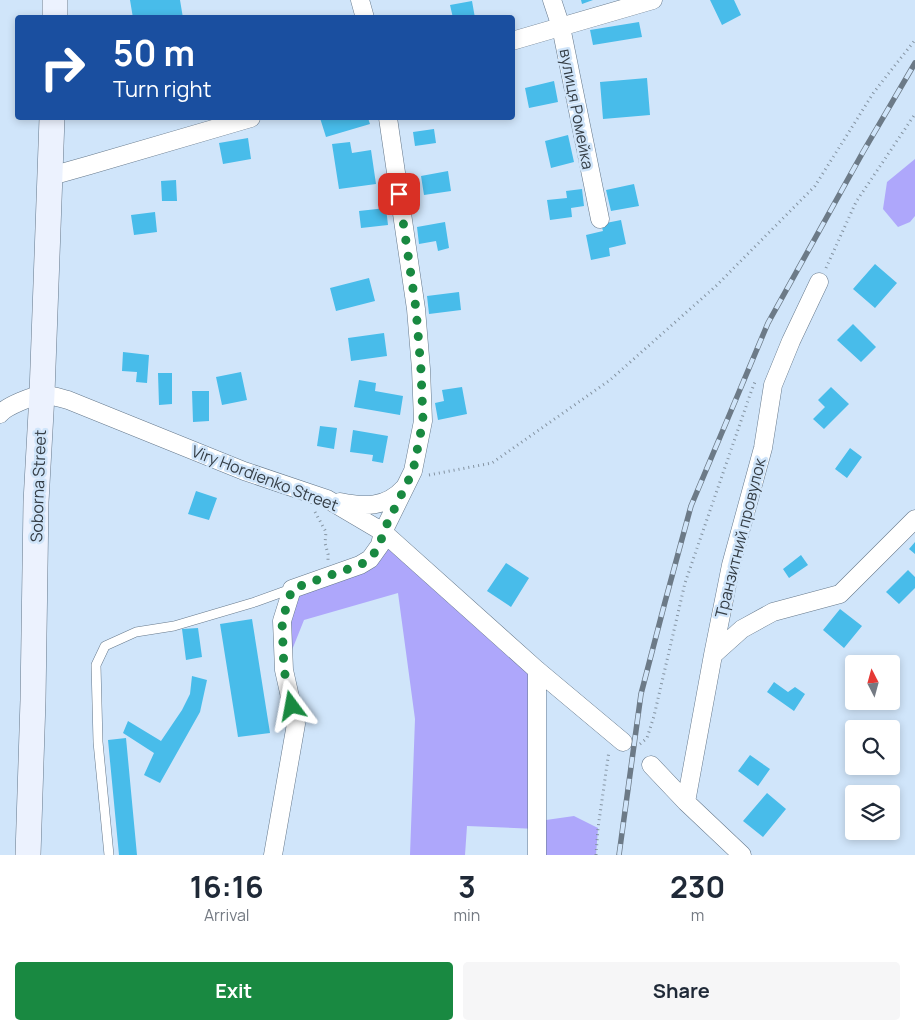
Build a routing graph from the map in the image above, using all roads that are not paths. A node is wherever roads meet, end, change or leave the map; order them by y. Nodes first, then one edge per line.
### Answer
1 (55, 0) edge
2 (360, 0) edge
3 (552, 0) edge
4 (653, 0) edge
5 (55, 15) edge
6 (364, 15) edge
7 (561, 27) junction
8 (515, 40) edge
9 (52, 120) edge
10 (244, 120) edge
11 (388, 120) edge
12 (51, 176) junction
13 (600, 219) dead end
14 (822, 273) road end
15 (42, 394) junction
16 (0, 414) edge
17 (407, 483) junction
18 (327, 499) junction
19 (915, 519) edge
20 (383, 532) junction
21 (292, 589) junction
22 (713, 655) junction
23 (537, 670) junction
24 (623, 741) road end
25 (651, 764) dead end
26 (686, 802) junction
27 (28, 855) edge
28 (109, 855) edge
29 (273, 855) edge
30 (537, 855) edge
31 (742, 855) edge

1 - 5 main road
2 - 6 street
3 - 7 street, вулиця Ромейка
4 - 7 street
7 - 8 street
7 - 13 street, вулиця Ромейка
9 - 12 main road, Soborna Street
10 - 12 street
11 - 17 street
12 - 15 main road, Soborna Street
14 - 22 street, Транзитний провулок
15 - 16 street
15 - 18 street, Viry Hordienko Street
15 - 27 main road, Soborna Street
17 - 18 street
17 - 20 street
18 - 20 street, Viry Hordienko Street
19 - 22 street
20 - 21 street
20 - 23 street, Viry Hordienko Street
21 - 28 lane
21 - 29 street
22 - 26 street, Транзитний провулок
23 - 24 street, Viry Hordienko Street
23 - 30 street
25 - 26 street
26 - 31 street

